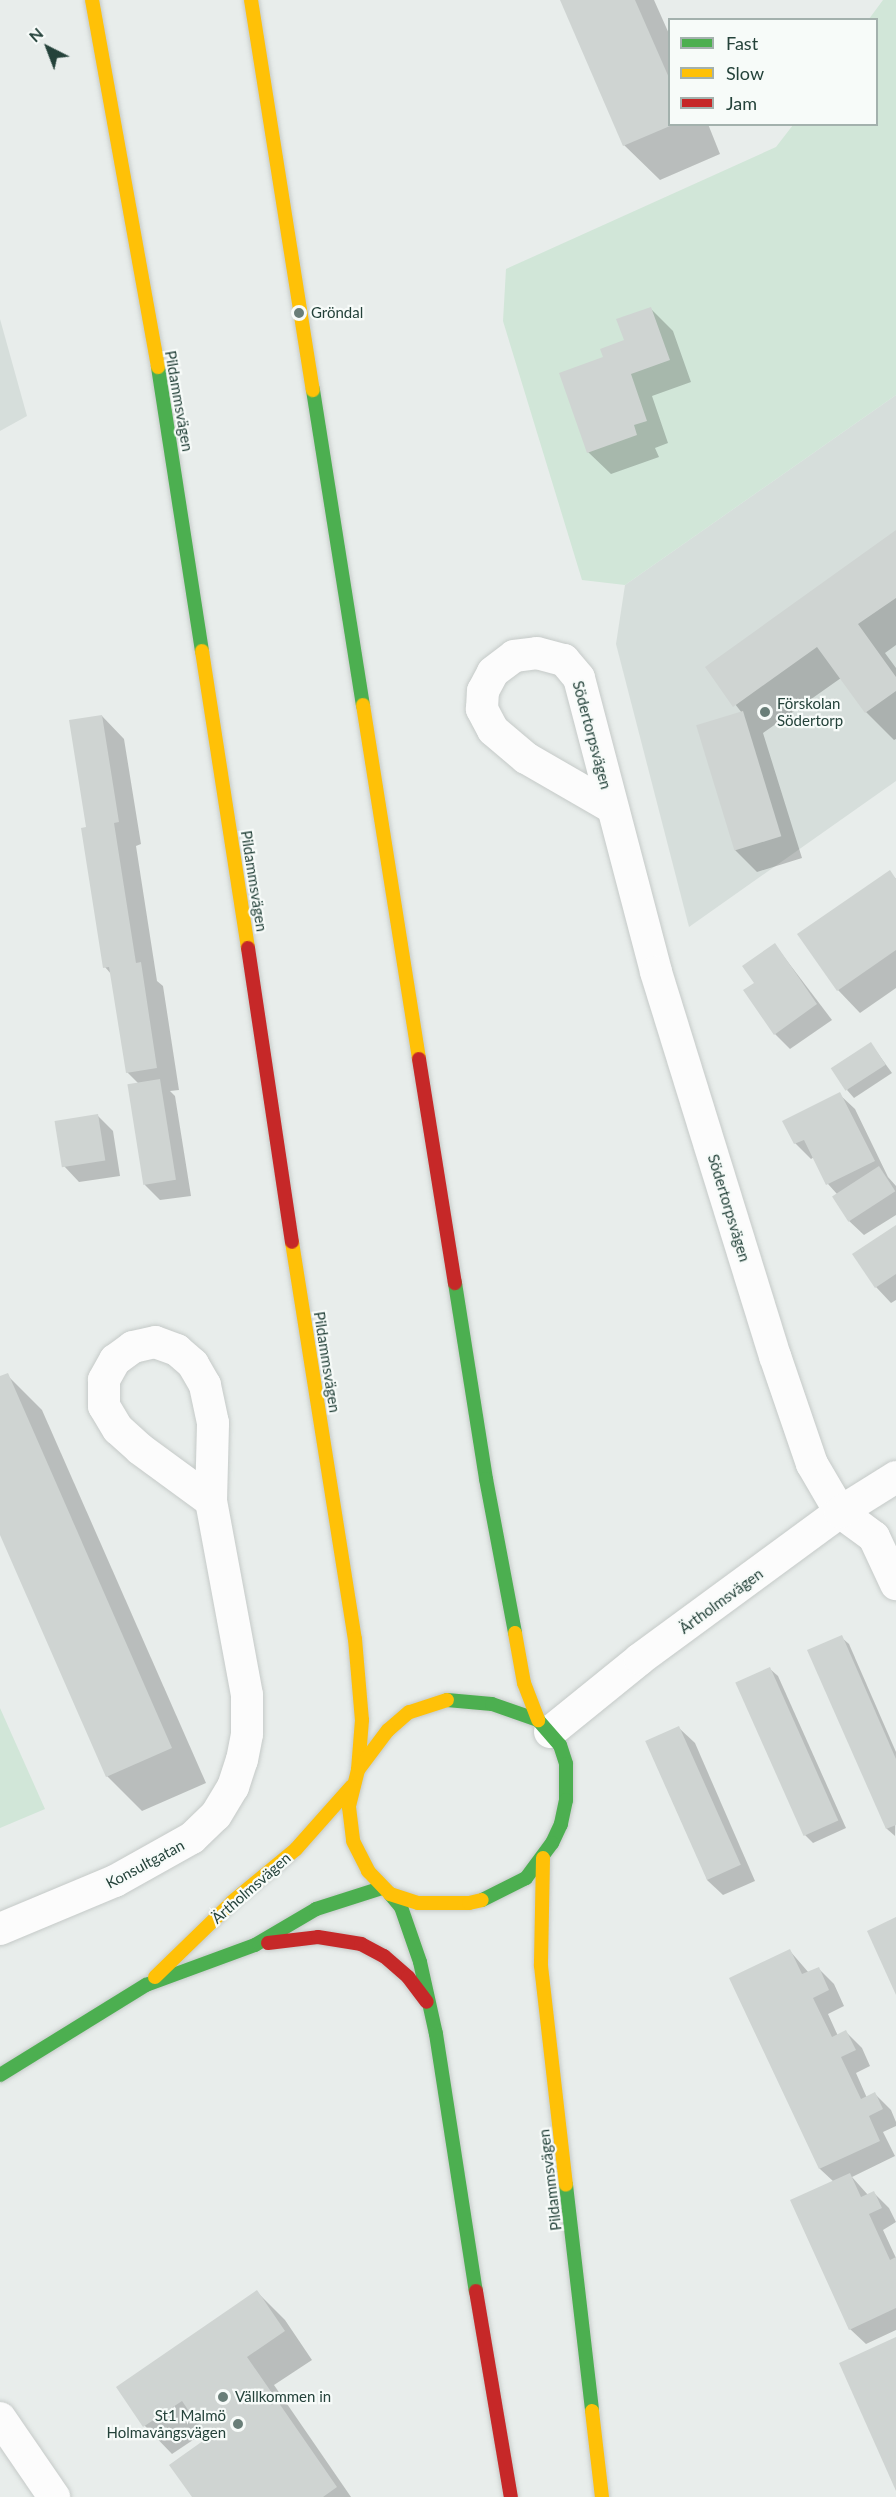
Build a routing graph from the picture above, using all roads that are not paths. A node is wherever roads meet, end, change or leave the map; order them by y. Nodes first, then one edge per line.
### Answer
1 (92, 0) edge
2 (252, 0) edge
3 (610, 807) junction
4 (896, 1477) edge
5 (211, 1501) junction
6 (840, 1512) junction
7 (896, 1584) edge
8 (544, 1726) junction
9 (358, 1770) junction
10 (352, 1786) junction
11 (543, 1858) junction
12 (386, 1891) junction
13 (0, 1929) edge
14 (255, 1945) junction
15 (146, 1985) junction
16 (430, 2006) junction
17 (0, 2075) edge
18 (0, 2418) edge
19 (54, 2497) edge
20 (511, 2497) edge
21 (602, 2497) edge

1 - 9 main road, Pildammsvägen
2 - 8 main road
3 - 3 street, Södertorpsvägen
3 - 6 street, Södertorpsvägen
4 - 6 street, Ärtholmsvägen
5 - 5 street, Konsultgatan
5 - 13 street, Konsultgatan
6 - 7 street, Södertorpsvägen
6 - 8 street, Ärtholmsvägen
8 - 9 main road, Ärtholmsvägen
8 - 11 main road
9 - 10 main road, Ärtholmsvägen
10 - 12 main road, Ärtholmsvägen
10 - 15 main road, Ärtholmsvägen
11 - 12 main road
11 - 21 main road, Pildammsvägen
12 - 14 main road, Ärtholmsvägen
12 - 16 main road
14 - 15 main road, Ärtholmsvägen
14 - 16 main road
15 - 17 main road, Ärtholmsvägen
16 - 20 main road
18 - 19 street

